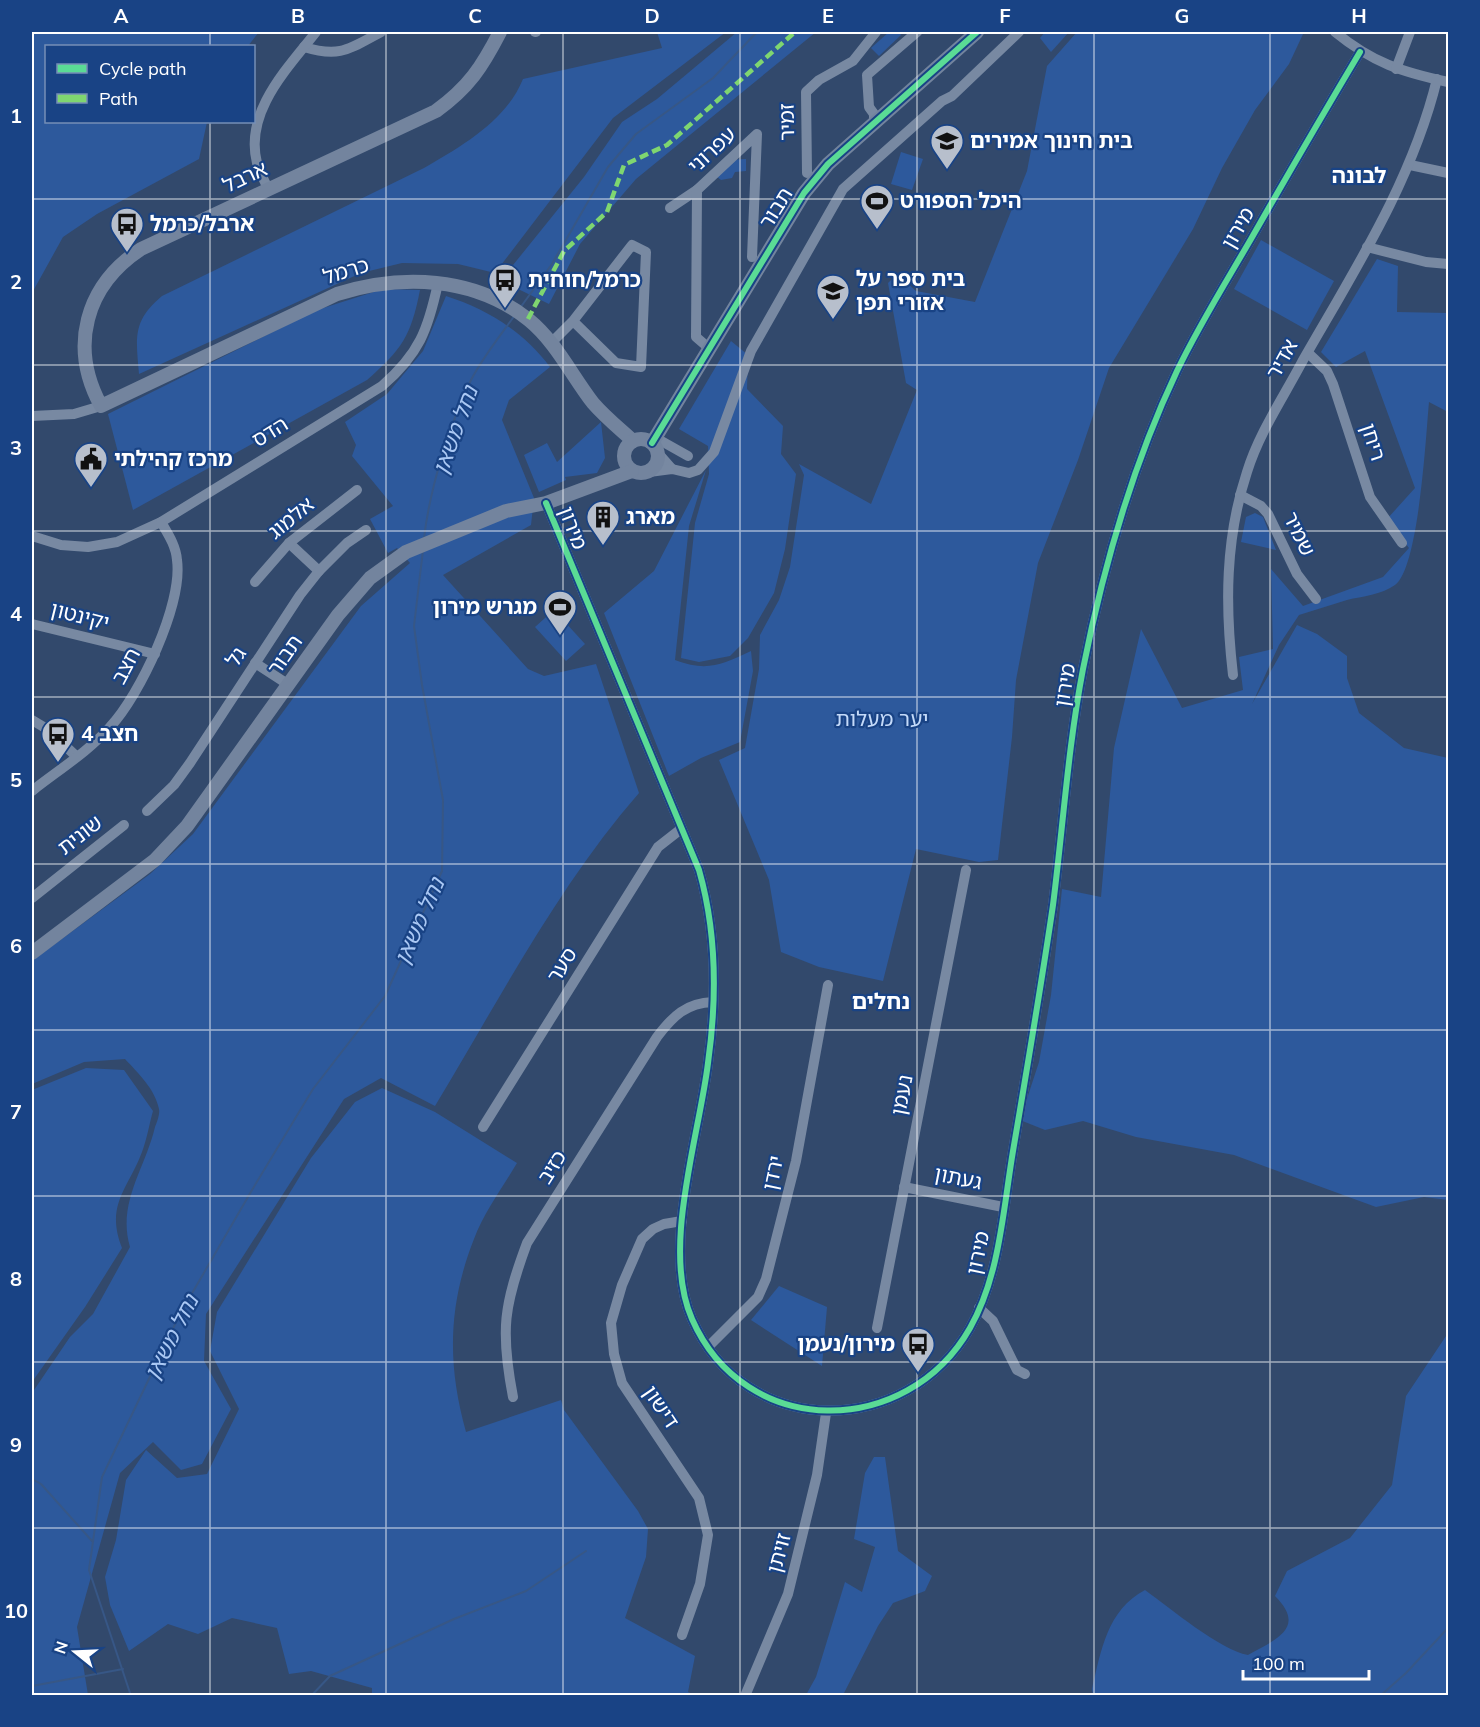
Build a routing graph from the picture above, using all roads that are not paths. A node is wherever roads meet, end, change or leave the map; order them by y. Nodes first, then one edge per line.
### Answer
1 (316, 32) edge
2 (381, 32) edge
3 (500, 32) edge
4 (876, 32) edge
5 (917, 32) edge
6 (977, 32) edge
7 (1335, 32) edge
8 (1410, 32) edge
9 (1016, 35) edge
10 (1348, 36) edge
11 (304, 47) junction
12 (1360, 52) junction
13 (854, 61) junction
14 (1396, 69) junction
15 (867, 75) junction
16 (1443, 80) edge
17 (874, 122) junction
18 (1410, 165) junction
19 (807, 173) dead end
20 (1449, 173) edge
21 (268, 189) junction
22 (697, 190) junction
23 (669, 208) dead end
24 (1367, 247) junction
25 (753, 257) dead end
26 (1449, 264) edge
27 (438, 283) junction
28 (573, 321) junction
29 (551, 344) junction
30 (710, 349) junction
31 (1308, 353) junction
32 (101, 406) junction
33 (32, 416) edge
34 (633, 441) junction
35 (655, 444) junction
36 (687, 456) dead end
37 (672, 469) junction
38 (633, 471) junction
39 (649, 471) junction
40 (357, 490) dead end
41 (1240, 495) junction
42 (546, 503) junction
43 (161, 522) junction
44 (366, 530) dead end
45 (32, 536) edge
46 (289, 543) junction
47 (1402, 543) dead end
48 (318, 571) junction
49 (255, 582) dead end
50 (1316, 599) dead end
51 (32, 624) edge
52 (155, 654) junction
53 (255, 663) junction
54 (1233, 675) dead end
55 (289, 685) junction
56 (32, 720) edge
57 (76, 756) junction
58 (32, 791) edge
59 (147, 811) dead end
60 (124, 825) dead end
61 (681, 830) junction
62 (966, 870) dead end
63 (32, 898) edge
64 (32, 953) edge
65 (828, 985) dead end
66 (713, 1002) junction
67 (483, 1127) dead end
68 (904, 1187) junction
69 (1003, 1207) junction
70 (682, 1221) junction
71 (979, 1308) junction
72 (877, 1328) dead end
73 (708, 1347) junction
74 (1025, 1374) dead end
75 (513, 1396) dead end
76 (826, 1413) junction
77 (682, 1635) dead end
78 (745, 1695) edge

1 - 11 street
2 - 11 street
3 - 21 street, ארבל
4 - 13 street, זמיר
5 - 15 street
6 - 17 street, תבור
7 - 10 street
8 - 14 street
9 - 37 street
10 - 12 street
11 - 21 street
12 - 14 street
12 - 69 street, מירון
13 - 15 street
13 - 19 street, זמיר
14 - 16 street
15 - 17 street
16 - 18 street, אדיר
17 - 30 street, תבור
18 - 20 street
18 - 24 street, אדיר
21 - 32 street, ארבל
22 - 23 street
22 - 25 street, עפרוני
22 - 30 street, עפרוני
24 - 26 street
24 - 31 street, אדיר
27 - 29 street, כרמל
27 - 32 street, כרמל
27 - 43 street, הדס
28 - 28 street
28 - 29 street
29 - 34 street, כרמל
30 - 35 street, תבור
31 - 41 street, אדיר
31 - 47 street, ריחן
32 - 33 street, כרמל
34 - 35 street
34 - 38 street
35 - 36 street
35 - 37 street
35 - 39 street
37 - 39 street
38 - 39 street
38 - 42 street, תבור
40 - 46 street, אלמוג
41 - 50 street, שמיר
41 - 54 street, אדיר
42 - 55 street, תבור
42 - 61 street, מירון
43 - 45 street, הדס
43 - 52 street, חצב
44 - 48 street, גל
46 - 48 street
46 - 49 street, אלמוג
48 - 53 street, גל
51 - 52 street, יקינטון
52 - 57 street, חצב
53 - 55 street
53 - 59 street, גל
55 - 64 street, תבור
56 - 57 street
57 - 58 street, חצב
60 - 63 street, שונית
61 - 66 street, מירון
61 - 67 street, סער
62 - 68 street, נעמן
65 - 73 street, ירדן
66 - 70 street, מירון
66 - 75 street, כזיב
68 - 69 street, געתון
68 - 72 street, נעמן
69 - 71 street, מירון
70 - 73 street, מירון
70 - 77 street, דישון
71 - 74 street
71 - 76 street, מירון
73 - 76 street, מירון
76 - 78 street, זויתן

